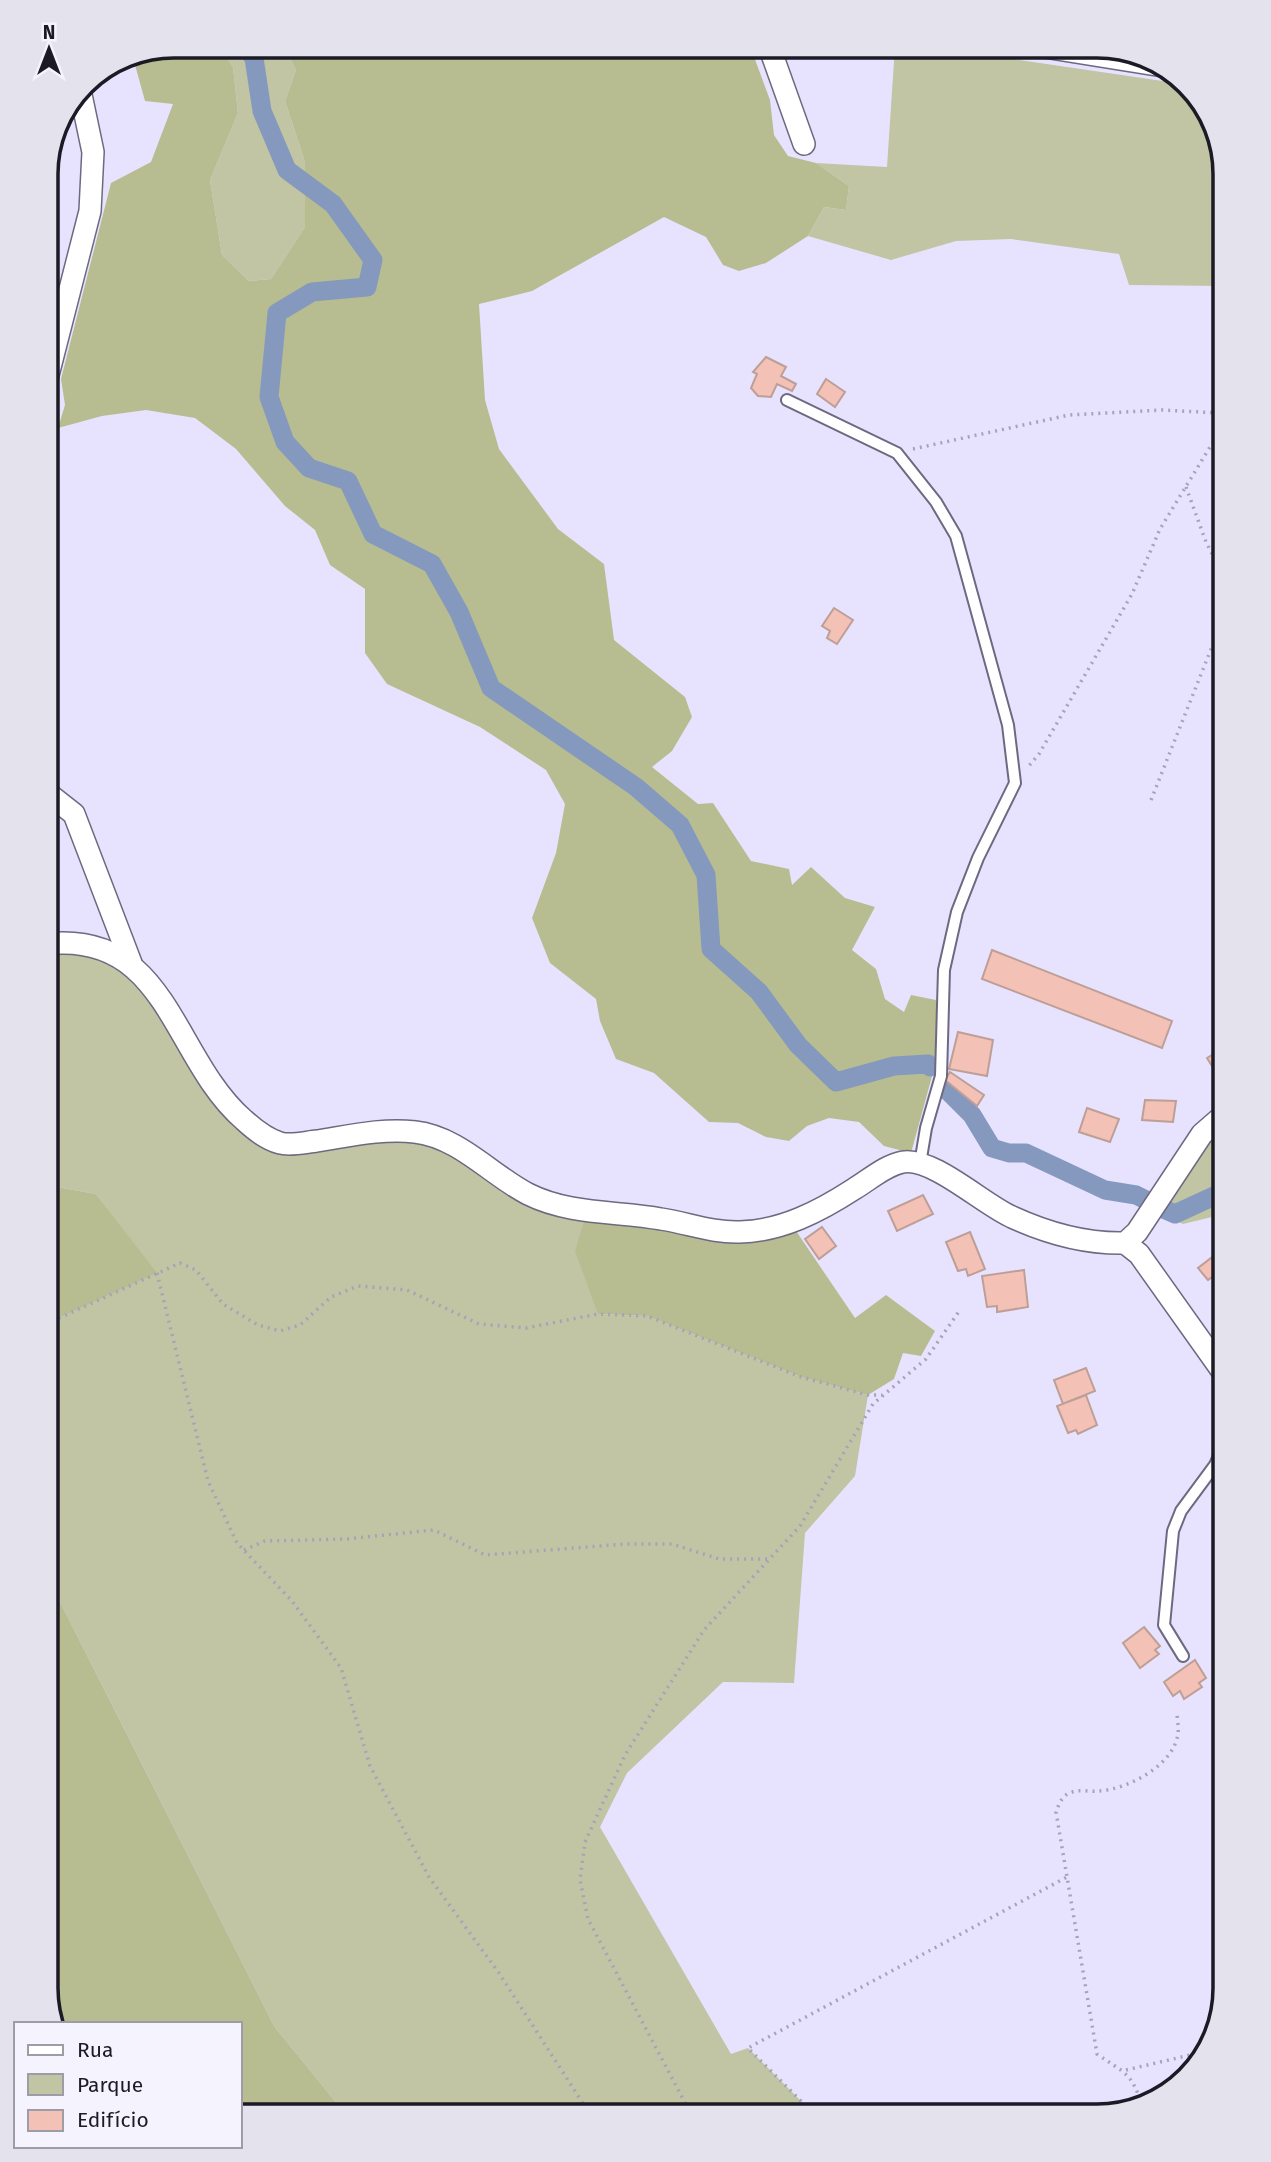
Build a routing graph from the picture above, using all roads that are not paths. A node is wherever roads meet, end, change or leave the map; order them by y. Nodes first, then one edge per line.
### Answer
1 (773, 58) edge
2 (83, 102) edge
3 (804, 144) dead end
4 (58, 336) edge
5 (787, 400) dead end
6 (58, 801) edge
7 (58, 942) edge
8 (131, 963) junction
9 (1213, 1124) edge
10 (920, 1164) junction
11 (1125, 1243) junction
12 (1213, 1357) edge
13 (1213, 1468) edge
14 (1183, 1656) dead end

1 - 3 street
2 - 4 street
5 - 10 lane
6 - 8 street
7 - 8 street
8 - 10 street
9 - 11 street
10 - 11 street
11 - 12 street
13 - 14 lane

